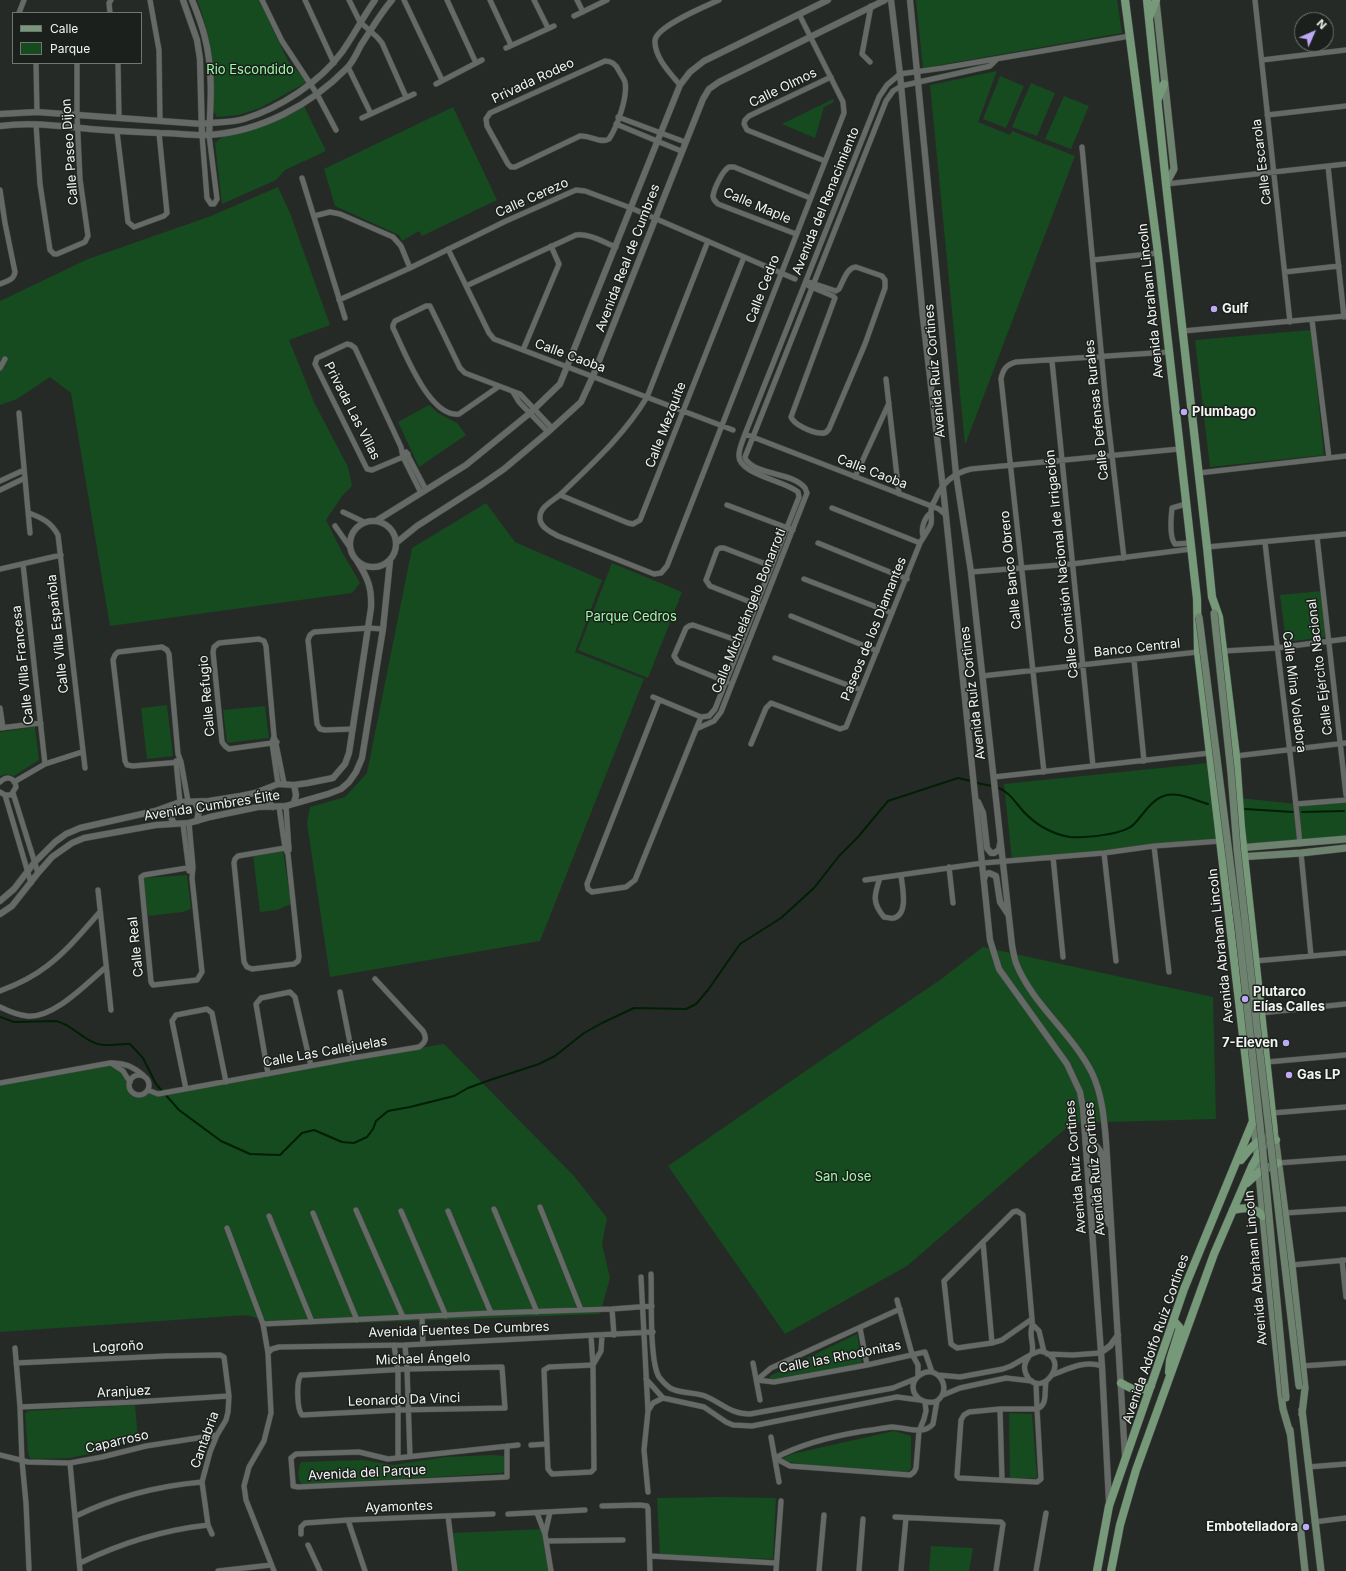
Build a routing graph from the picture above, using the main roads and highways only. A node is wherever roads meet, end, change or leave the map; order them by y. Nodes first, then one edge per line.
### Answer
1 (1125, 0) edge
2 (1147, 0) edge
3 (1156, 0) edge
4 (1148, 18) junction
5 (1164, 84) junction
6 (1157, 102) junction
7 (1166, 184) junction
8 (1212, 597) junction
9 (1197, 599) junction
10 (1241, 827) junction
11 (1219, 829) junction
12 (1346, 839) edge
13 (1221, 845) junction
14 (1244, 847) junction
15 (1346, 848) edge
16 (1245, 857) junction
17 (1223, 859) junction
18 (1253, 1121) junction
19 (1274, 1136) junction
20 (1256, 1142) junction
21 (1257, 1155) junction
22 (1278, 1163) junction
23 (1233, 1170) junction
24 (1259, 1172) junction
25 (1243, 1186) junction
26 (1282, 1197) junction
27 (1262, 1201) junction
28 (1233, 1210) junction
29 (1263, 1216) junction
30 (1174, 1321) junction
31 (1168, 1382) junction
32 (1121, 1383) road end
33 (1151, 1386) junction
34 (1302, 1414) junction
35 (1290, 1433) junction
36 (1125, 1462) junction
37 (1131, 1486) junction
38 (1097, 1571) edge
39 (1111, 1571) edge
40 (1305, 1571) edge
41 (1321, 1571) edge

1 - 9 main road, Avenida Abraham Lincoln
2 - 4 main road
3 - 4 main road
3 - 5 main road
4 - 6 main road
5 - 6 main road
5 - 7 main road
6 - 7 main road
7 - 8 main road
8 - 10 main road
8 - 34 main road, bridge
9 - 11 main road, Avenida Abraham Lincoln
9 - 35 main road, Avenida Abraham Lincoln, bridge
10 - 11 main road
10 - 14 main road
11 - 13 main road, Avenida Abraham Lincoln
12 - 14 main road
13 - 14 main road
13 - 17 main road, Avenida Abraham Lincoln
14 - 16 main road
15 - 16 main road
16 - 17 main road
16 - 19 main road
17 - 18 main road, Avenida Abraham Lincoln
18 - 20 main road, Avenida Abraham Lincoln
18 - 23 main road, Avenida Adolfo Ruíz Cortines
19 - 20 main road
19 - 21 main road, Avenida Adolfo Ruíz Cortines
19 - 22 main road
20 - 21 main road, Avenida Abraham Lincoln
20 - 23 main road
21 - 24 main road, Avenida Abraham Lincoln
21 - 25 main road, Avenida Adolfo Ruíz Cortines
22 - 24 main road
22 - 26 main road
23 - 30 main road, Avenida Adolfo Ruíz Cortines
24 - 25 main road
24 - 27 main road, Avenida Abraham Lincoln
25 - 28 main road, Avenida Adolfo Ruíz Cortines
26 - 27 main road
26 - 34 main road
27 - 29 main road, Avenida Abraham Lincoln
28 - 29 main road
28 - 31 main road, Avenida Adolfo Ruíz Cortines
29 - 35 main road, Avenida Abraham Lincoln
30 - 31 main road
30 - 33 main road, Avenida Adolfo Ruíz Cortines
31 - 37 main road, Avenida Adolfo Ruíz Cortines
32 - 33 main road
33 - 36 main road, Avenida Adolfo Ruíz Cortines
34 - 41 main road
35 - 40 main road, Avenida Abraham Lincoln
36 - 37 main road
36 - 38 main road, Avenida Adolfo Ruíz Cortines
37 - 39 main road, Avenida Adolfo Ruíz Cortines

